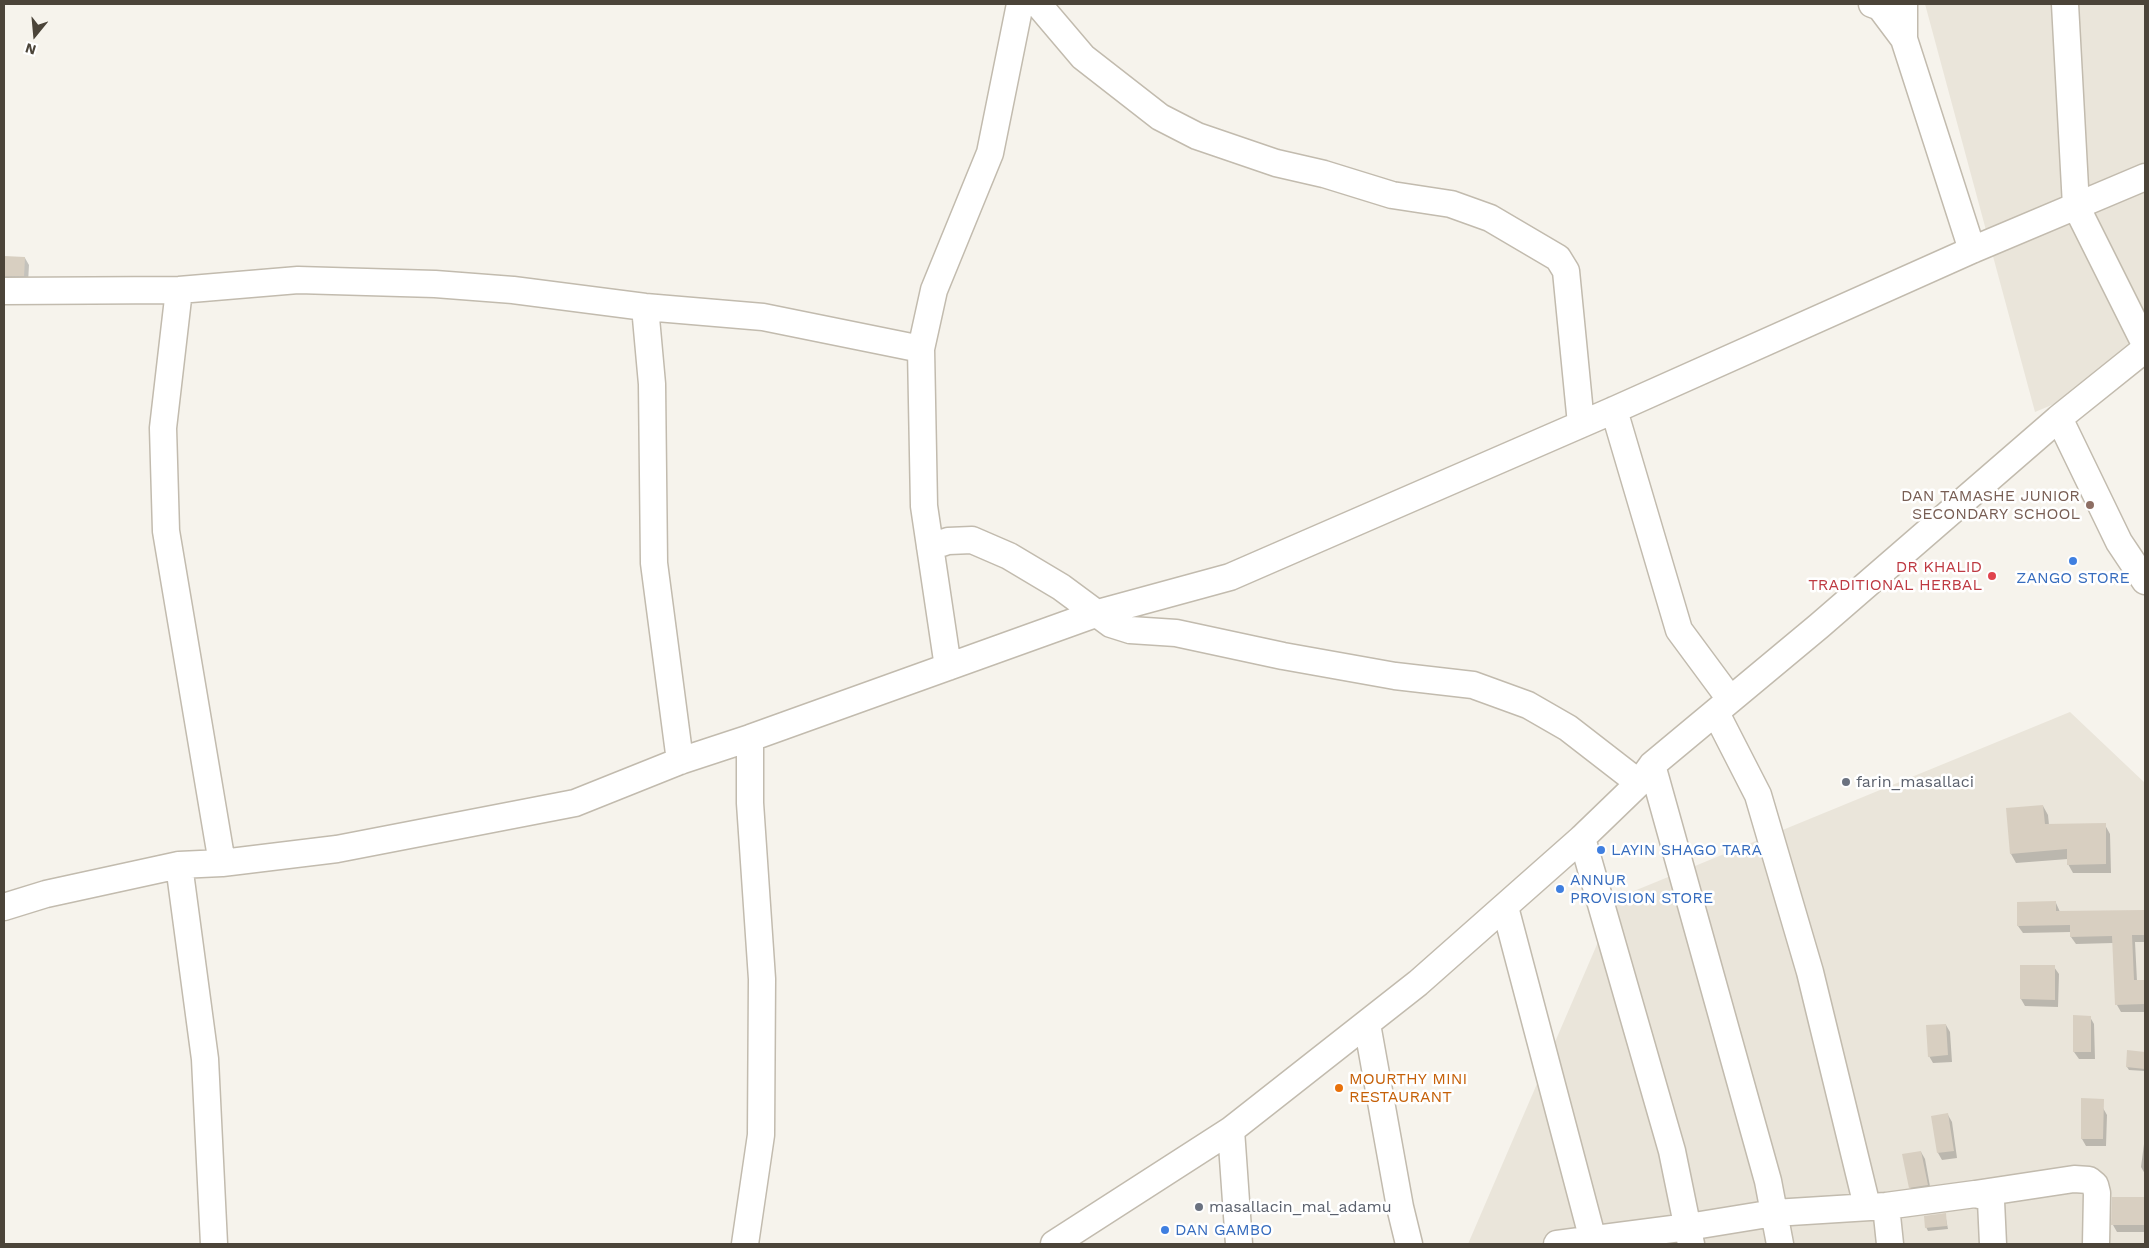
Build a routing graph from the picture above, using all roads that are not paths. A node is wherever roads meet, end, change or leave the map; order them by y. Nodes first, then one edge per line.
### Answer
1 (1020, 4) edge
2 (1038, 4) edge
3 (1872, 4) edge
4 (1904, 4) edge
5 (2066, 4) edge
6 (1904, 39) junction
7 (2145, 177) edge
8 (2076, 206) junction
9 (1972, 250) junction
10 (179, 290) junction
11 (4, 291) edge
12 (646, 307) junction
13 (2145, 344) edge
14 (921, 349) junction
15 (2145, 349) edge
16 (1614, 410) junction
17 (2059, 418) junction
18 (1581, 424) junction
19 (930, 547) junction
20 (2145, 581) edge
21 (1098, 614) junction
22 (948, 667) junction
23 (1723, 706) junction
24 (750, 738) junction
25 (680, 761) junction
26 (1645, 774) junction
27 (1582, 838) junction
28 (222, 863) junction
29 (179, 865) junction
30 (4, 907) edge
31 (1505, 907) junction
32 (1367, 1024) junction
33 (1231, 1130) junction
34 (1975, 1194) junction
35 (1876, 1206) junction
36 (1774, 1212) junction
37 (1689, 1236) edge
38 (1594, 1242) edge
39 (214, 1244) edge
40 (745, 1244) edge
41 (1054, 1244) edge
42 (1239, 1244) edge
43 (1409, 1244) edge
44 (1557, 1244) edge
45 (1780, 1244) edge
46 (1890, 1244) edge
47 (1993, 1244) edge
48 (2096, 1244) edge

1 - 14 street
2 - 18 street
3 - 6 street
4 - 6 street
5 - 8 street
6 - 9 street
7 - 8 street
8 - 9 street
8 - 13 street
9 - 16 street
10 - 11 street
10 - 12 street
10 - 28 street
12 - 14 street
12 - 25 street
14 - 19 street
15 - 17 street
16 - 18 street
16 - 23 street
17 - 20 street
17 - 23 street
18 - 21 street
19 - 21 street
19 - 22 street
21 - 22 street
21 - 26 street
22 - 24 street
23 - 26 street
23 - 35 street
24 - 25 street
24 - 40 street
25 - 28 street
26 - 27 street
26 - 36 street
27 - 31 street
27 - 37 street
28 - 29 street
29 - 30 street
29 - 39 street
31 - 32 street
31 - 38 street
32 - 33 street
32 - 43 street
33 - 41 street
33 - 42 street
34 - 35 street
34 - 47 street
34 - 48 street
35 - 36 street
35 - 46 street
36 - 37 street
36 - 45 street
37 - 38 street
38 - 44 street

